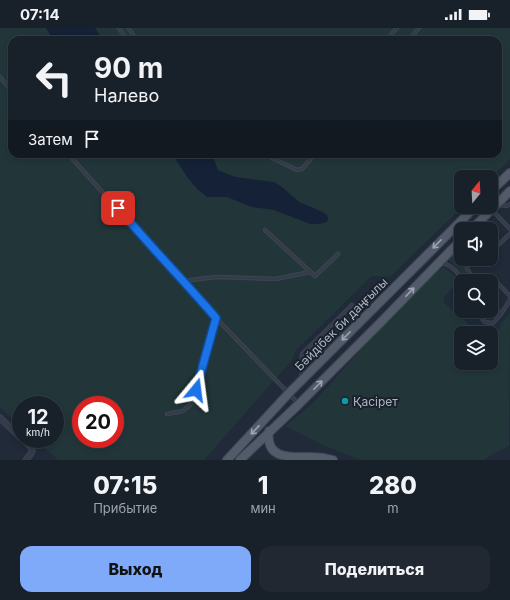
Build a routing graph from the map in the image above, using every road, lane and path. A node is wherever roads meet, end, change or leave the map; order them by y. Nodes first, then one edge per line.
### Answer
1 (397, 28) edge
2 (419, 28) edge
3 (390, 36) edge
4 (412, 36) edge
5 (0, 77) edge
6 (8, 86) edge
7 (72, 158) edge
8 (272, 158) edge
9 (312, 158) edge
10 (510, 173) edge
11 (498, 184) edge
12 (510, 191) edge
13 (498, 203) edge
14 (510, 204) edge
15 (498, 207) edge
16 (498, 212) edge
17 (468, 214) edge
18 (487, 214) edge
19 (480, 222) edge
20 (510, 229) edge
21 (265, 230) dead end
22 (510, 234) edge
23 (498, 245) edge
24 (454, 247) edge
25 (338, 254) dead end
26 (438, 263) junction
27 (310, 272) junction
28 (458, 274) edge
29 (183, 281) junction
30 (498, 283) edge
31 (510, 296) edge
32 (510, 300) edge
33 (352, 305) dead end
34 (498, 311) edge
35 (501, 314) junction
36 (498, 317) edge
37 (216, 318) junction
38 (480, 318) edge
39 (497, 318) edge
40 (303, 380) junction
41 (289, 393) junction
42 (299, 404) junction
43 (167, 414) dead end
44 (0, 418) edge
45 (12, 429) edge
46 (269, 431) junction
47 (32, 448) edge
48 (26, 460) edge
49 (227, 460) edge
50 (240, 460) edge
51 (333, 460) edge

1 - 3 lane
2 - 4 lane
5 - 6 lane
7 - 29 lane
8 - 9 lane
10 - 11 main road
12 - 13 main road
14 - 15 lane
16 - 20 lane
17 -> 40 main road, Бәйдібек би даңғылы
18 - 19 main road
21 - 27 lane
22 - 23 lane
24 - 26 main road
25 - 27 lane
26 - 28 lane
42 -> 26 main road
27 - 29 lane
29 - 37 lane
30 - 31 lane
32 - 35 lane
33 - 40 lane
34 - 35 lane
35 - 36 lane
37 - 41 lane
37 - 43 lane
38 - 39 lane
40 - 41 main road, Бәйдібек би даңғылы
41 - 42 lane
41 -> 49 main road, Бәйдібек би даңғылы
42 - 46 main road
44 - 45 street
46 - 50 main road
46 - 51 main road
47 - 48 street

